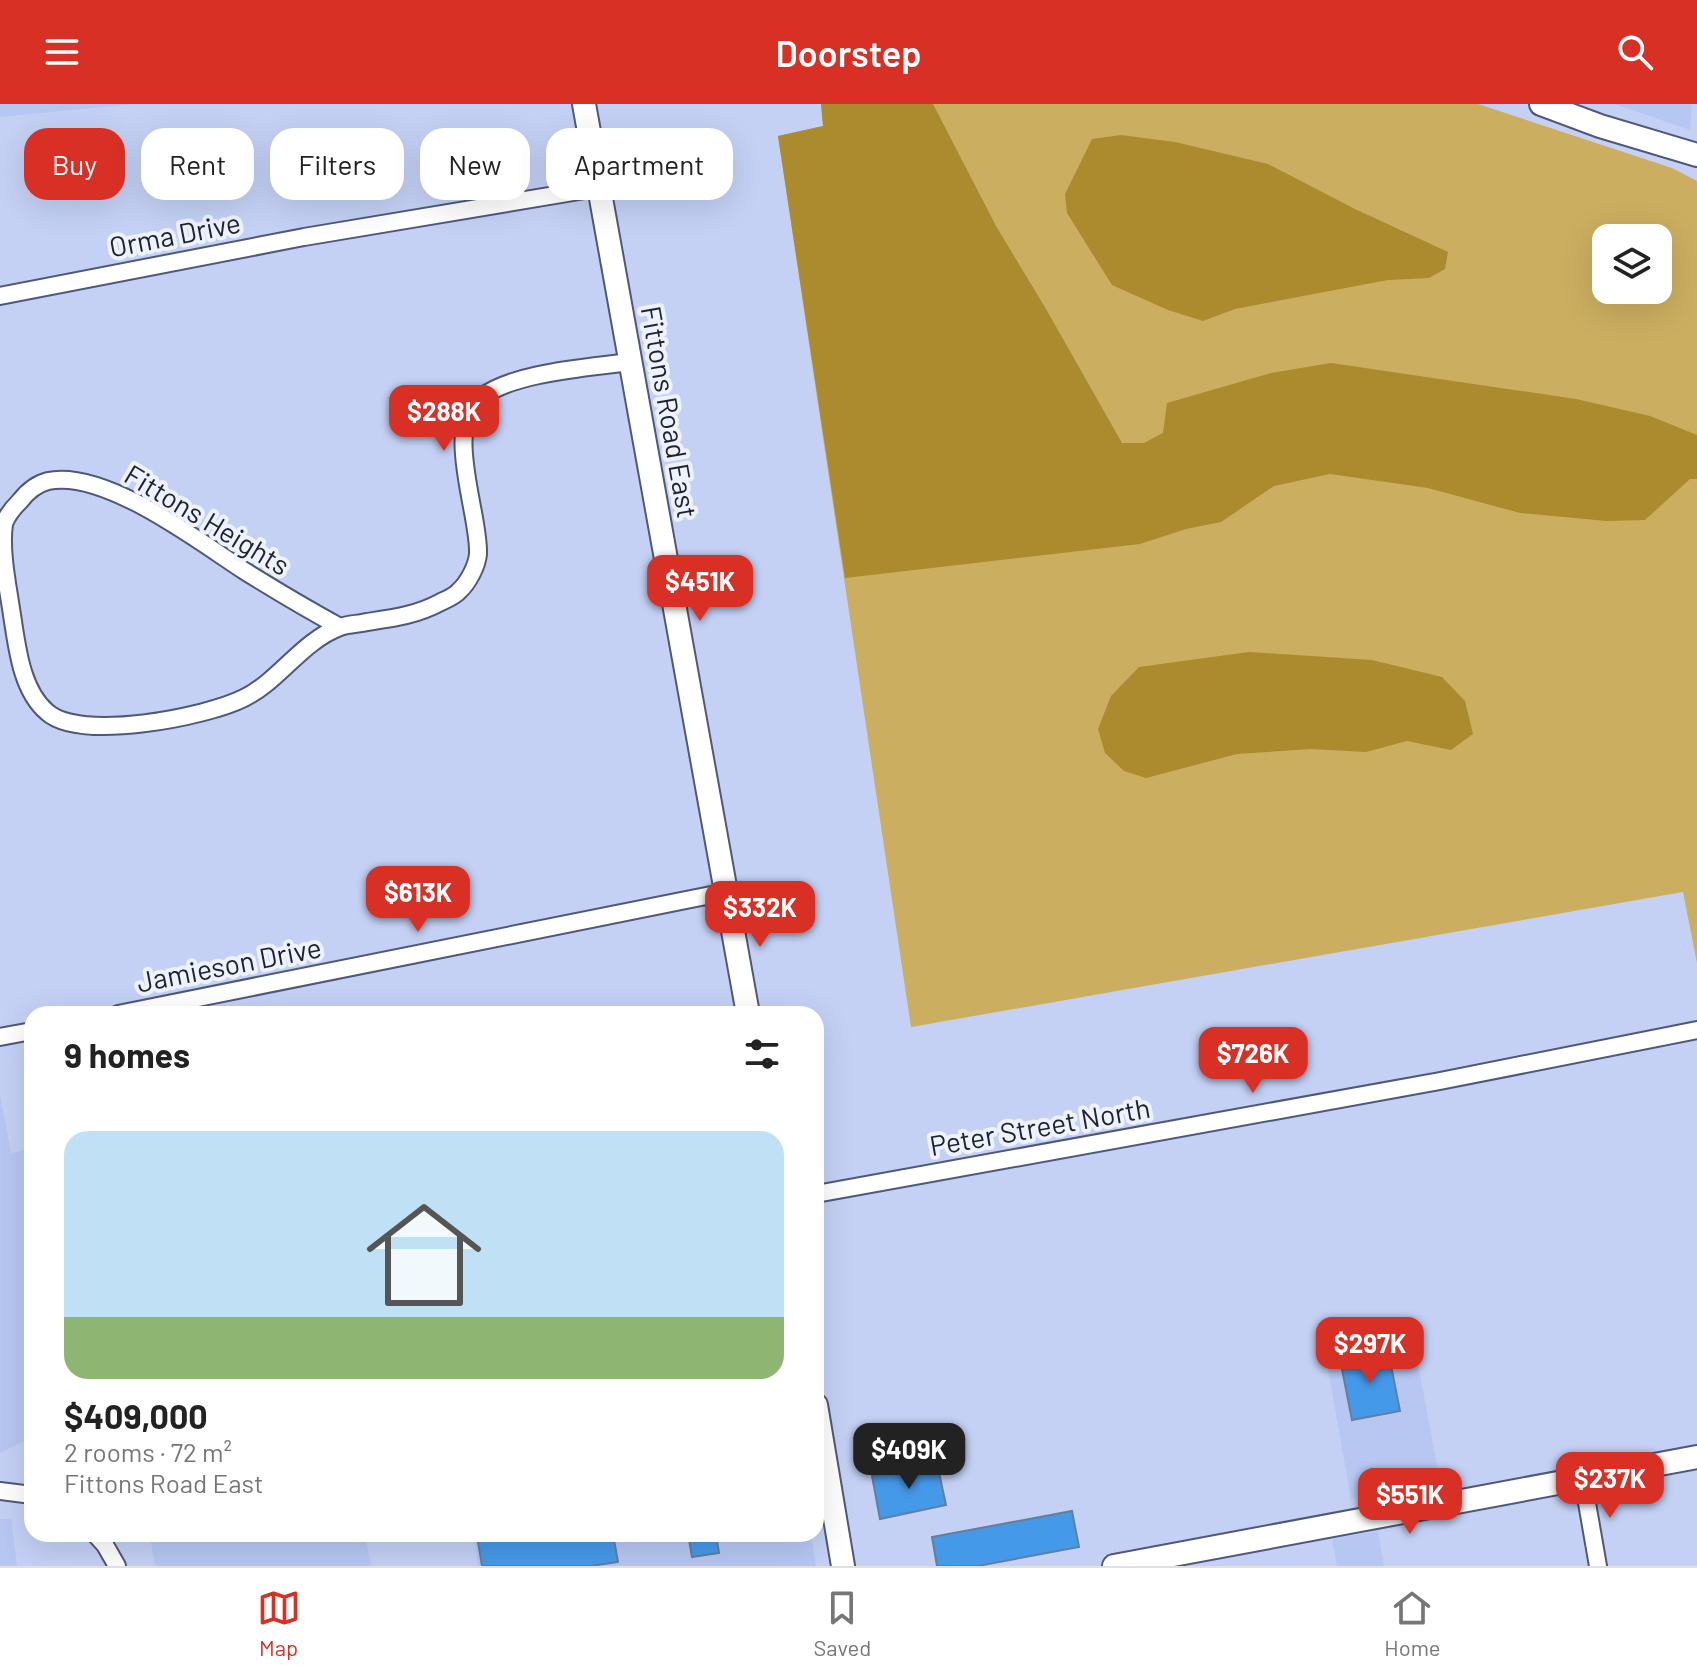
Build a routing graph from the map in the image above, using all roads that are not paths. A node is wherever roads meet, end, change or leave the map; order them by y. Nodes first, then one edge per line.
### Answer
1 (584, 104) edge
2 (1541, 104) edge
3 (588, 128) edge
4 (1697, 155) edge
5 (546, 197) edge
6 (599, 200) edge
7 (0, 296) edge
8 (630, 362) junction
9 (340, 627) junction
10 (726, 892) junction
11 (158, 1006) edge
12 (747, 1006) edge
13 (1697, 1030) edge
14 (24, 1032) edge
15 (0, 1037) edge
16 (824, 1193) edge
17 (824, 1453) edge
18 (1697, 1457) edge
19 (1583, 1480) junction
20 (0, 1491) edge
21 (24, 1494) edge
22 (102, 1542) edge
23 (117, 1566) edge
24 (843, 1566) edge
25 (1114, 1566) edge
26 (1598, 1566) edge

1 - 3 street, Fittons Road East
2 - 4 street
5 - 7 street, Orma Drive
6 - 8 street, Fittons Road East
8 - 9 street, Fittons Heights
8 - 10 street, Fittons Road East
9 - 9 street, Fittons Heights
10 - 11 street, Jamieson Drive
10 - 12 street, Fittons Road East
13 - 16 street, Peter Street North
14 - 15 street
17 - 24 street
18 - 19 street
19 - 25 street
19 - 26 street
20 - 21 street
22 - 23 street

